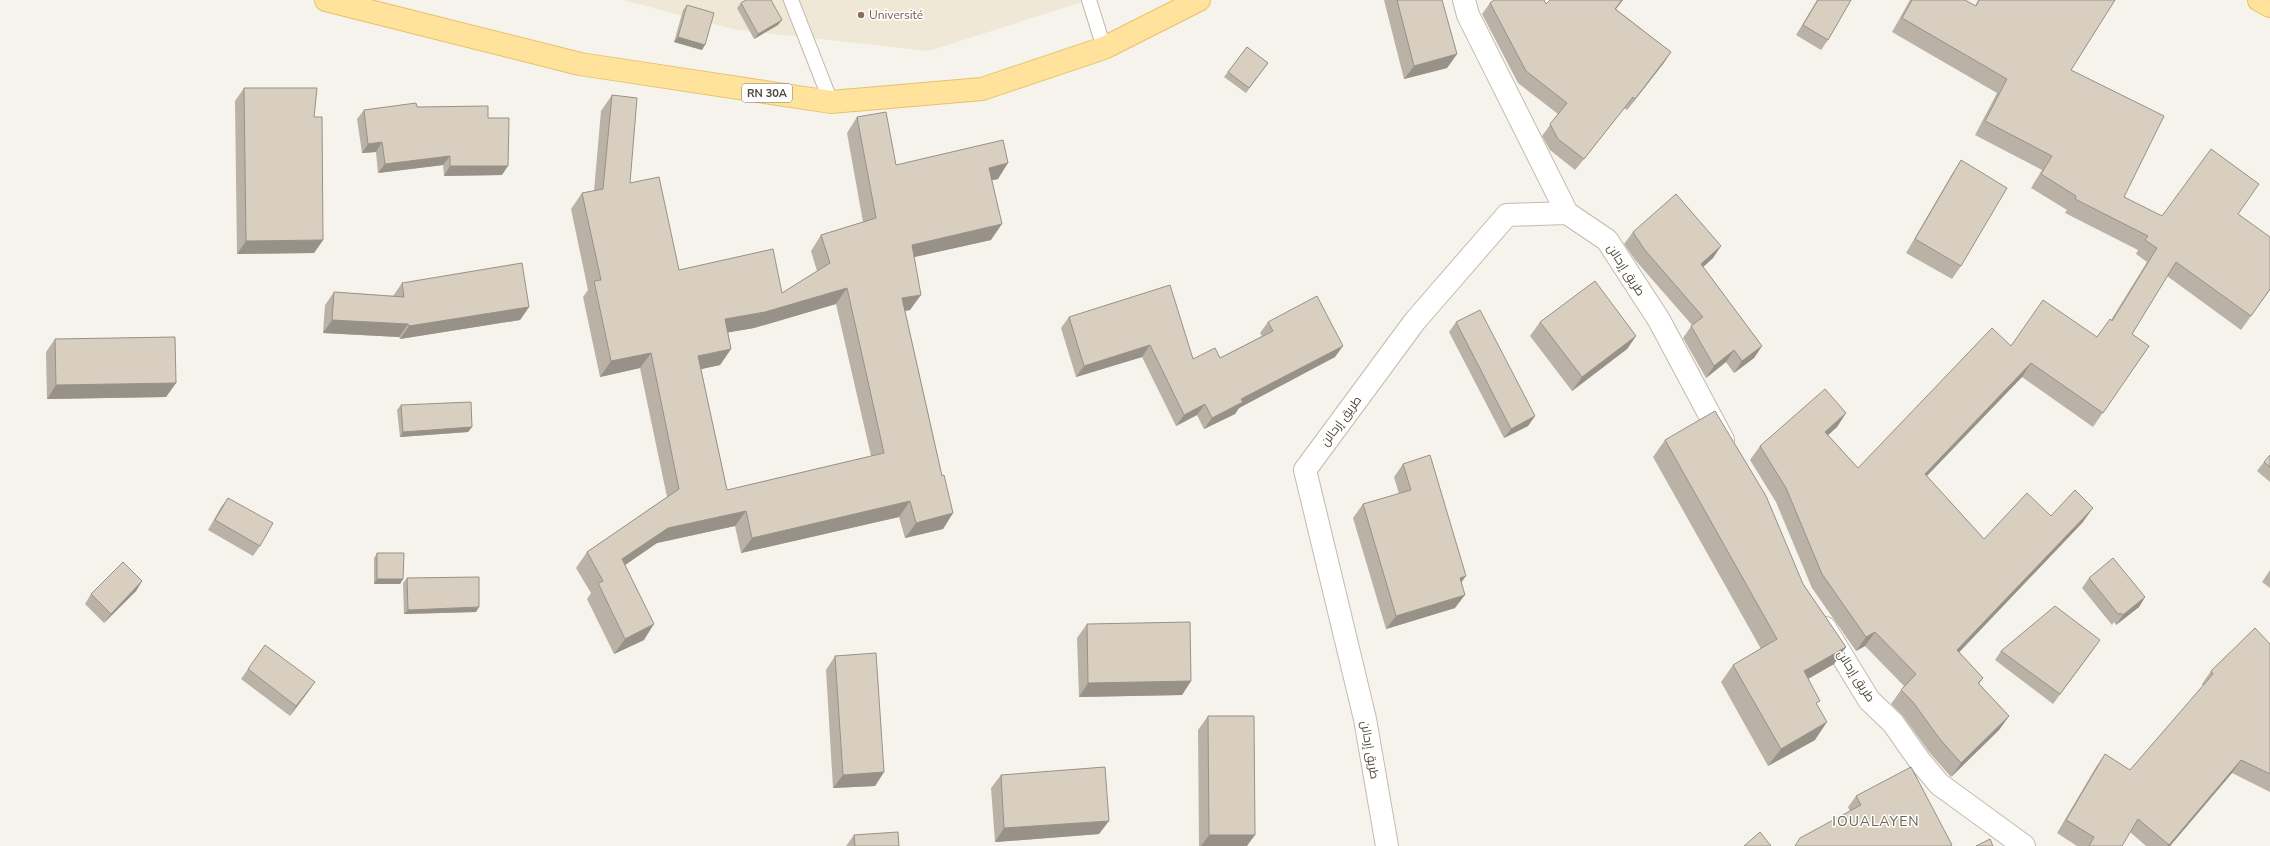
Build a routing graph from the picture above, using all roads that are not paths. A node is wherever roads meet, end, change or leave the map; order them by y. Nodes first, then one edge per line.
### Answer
1 (326, 0) edge
2 (791, 0) edge
3 (1089, 0) edge
4 (1199, 0) edge
5 (1464, 0) edge
6 (2259, 0) edge
7 (2270, 6) edge
8 (1104, 48) junction
9 (831, 102) junction
10 (1567, 214) junction
11 (1733, 456) edge
12 (1815, 614) edge
13 (1387, 846) edge
14 (2024, 846) edge

1 - 9 main road, RN 30A
2 - 9 lane
3 - 8 lane
4 - 8 main road, RN 30A
5 - 10 street
6 - 7 main road
8 - 9 main road, RN 30A
10 - 11 street, طريق إرحالن
10 - 13 street, طريق إرحالن
12 - 14 street, طريق إرحالن

